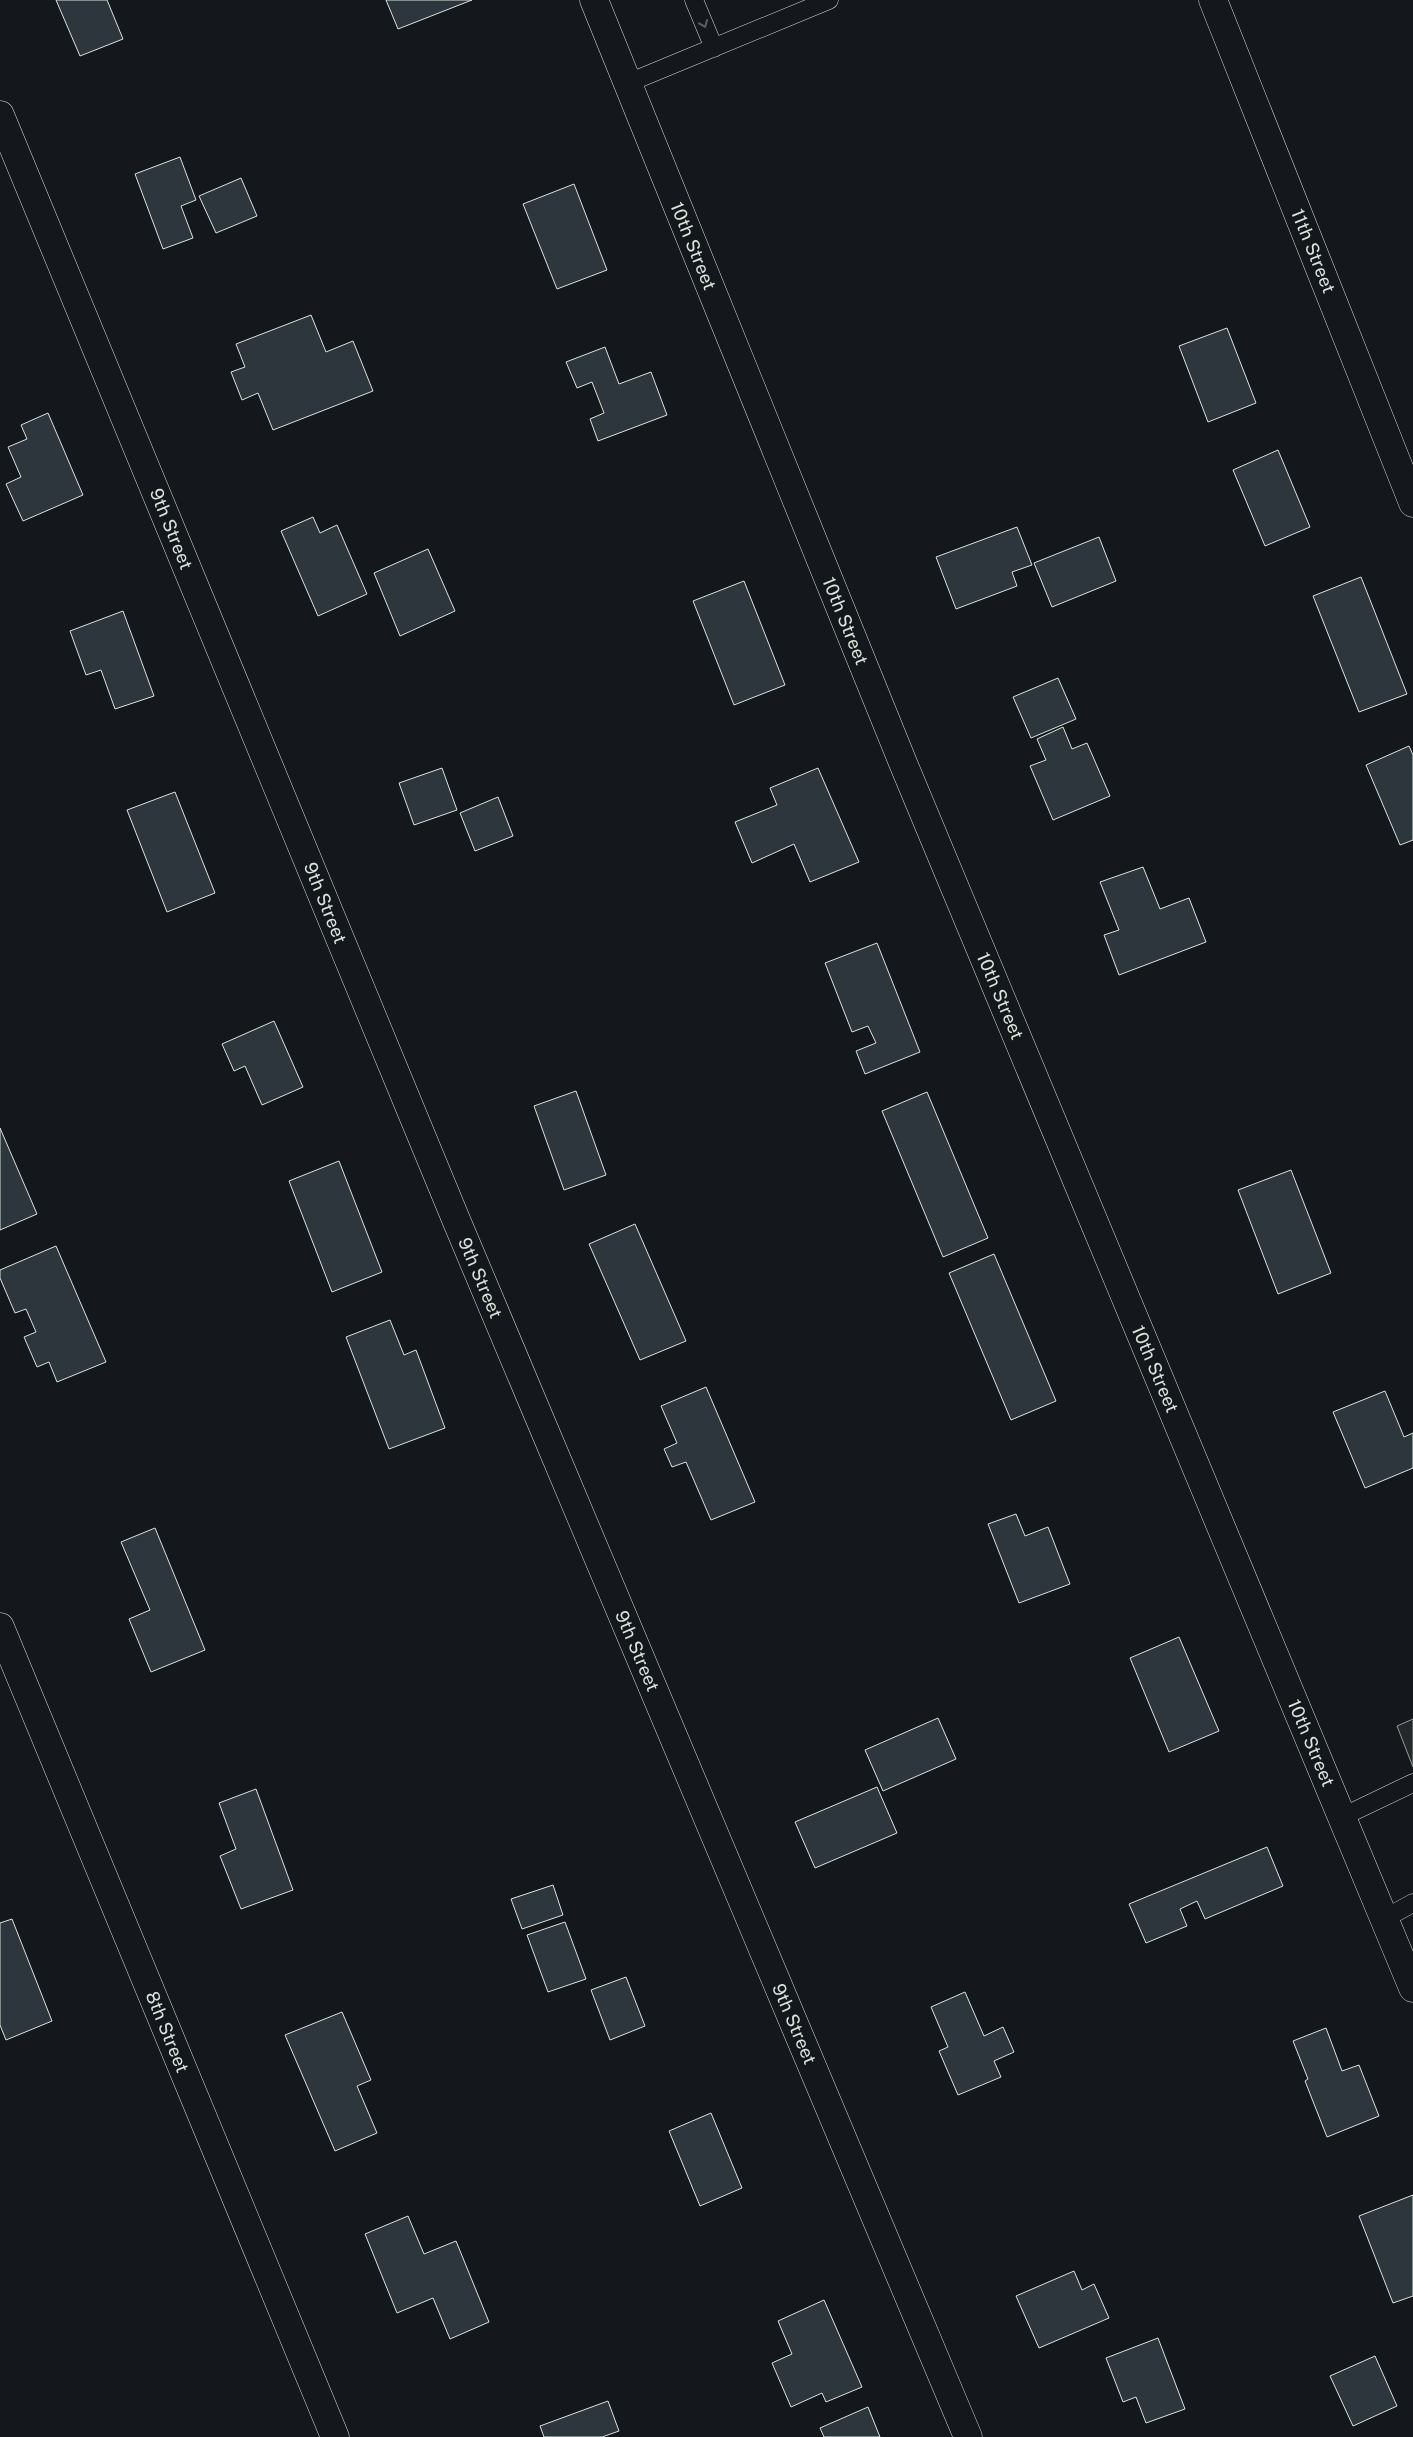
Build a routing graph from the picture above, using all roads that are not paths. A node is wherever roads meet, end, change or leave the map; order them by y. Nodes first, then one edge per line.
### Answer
1 (594, 0) edge
2 (694, 0) edge
3 (829, 0) edge
4 (1213, 0) edge
5 (714, 48) junction
6 (628, 83) junction
7 (0, 115) edge
8 (1413, 502) edge
9 (0, 1627) edge
10 (1413, 1783) edge
11 (1342, 1817) junction
12 (1413, 1904) edge
13 (1384, 1919) junction
14 (1413, 1988) edge
15 (335, 2437) edge
16 (968, 2437) edge

1 - 6 street, 10th Street
2 -> 5 lane
3 - 5 lane
4 - 8 street, 11th Street
5 - 6 lane
6 - 11 street, 10th Street
7 - 16 street, 9th Street
9 - 15 street, 8th Street
10 - 11 lane
11 - 13 street, 10th Street
12 - 13 lane
13 - 14 street, 10th Street

